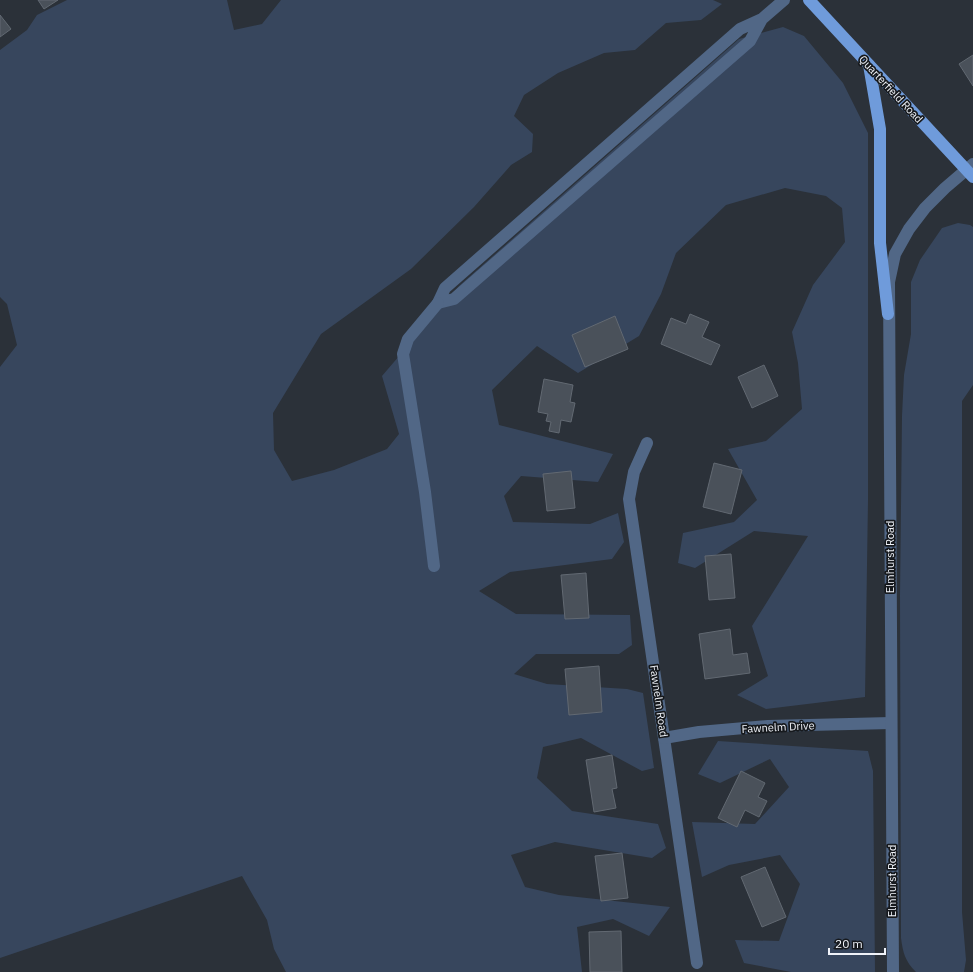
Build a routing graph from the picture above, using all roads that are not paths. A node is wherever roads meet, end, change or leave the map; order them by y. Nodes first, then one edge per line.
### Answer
1 (784, 0) edge
2 (809, 0) edge
3 (869, 65) junction
4 (971, 171) edge
5 (888, 314) junction
6 (647, 443) dead end
7 (434, 566) dead end
8 (891, 723) junction
9 (664, 738) junction
10 (697, 963) dead end
11 (893, 972) edge

1 - 7 street
2 - 3 main road, Quarterfield Road
3 - 4 main road, Quarterfield Road
3 - 5 main road
4 - 5 street, Elmhurst Road
5 - 8 street, Elmhurst Road
6 - 9 street, Fawnelm Road
8 - 9 street, Fawnelm Drive
8 - 11 street, Elmhurst Road
9 - 10 street, Fawnelm Road

